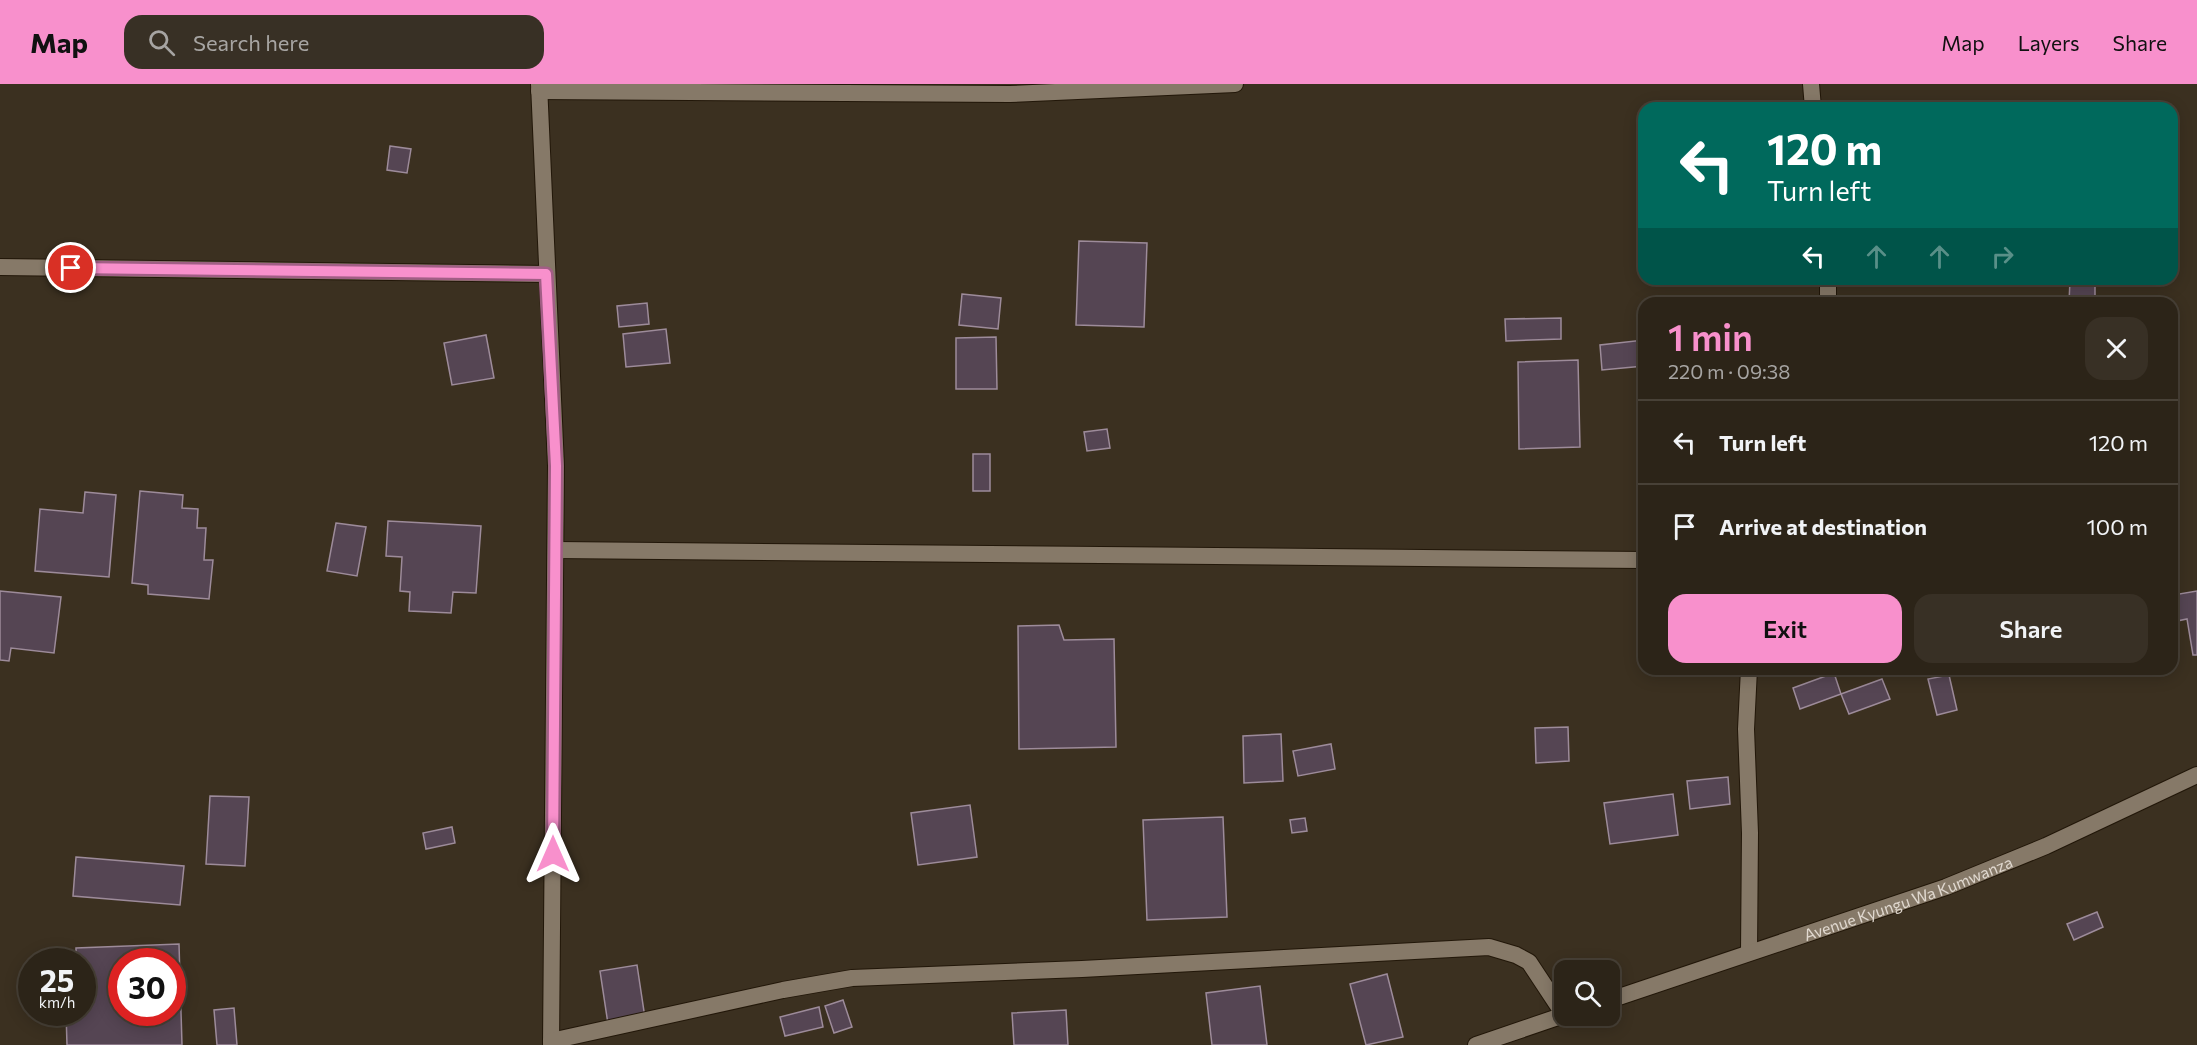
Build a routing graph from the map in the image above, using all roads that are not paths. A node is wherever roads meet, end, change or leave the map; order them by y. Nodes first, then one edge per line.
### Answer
1 (1235, 84) edge
2 (1811, 84) edge
3 (1131, 86) edge
4 (539, 87) edge
5 (1812, 102) edge
6 (0, 267) edge
7 (546, 274) junction
8 (556, 550) junction
9 (1638, 560) edge
10 (1749, 675) edge
11 (2197, 776) edge
12 (1749, 952) junction
13 (1620, 997) edge
14 (1554, 1000) edge
15 (1554, 1018) edge
16 (551, 1043) edge
17 (1476, 1045) edge

1 - 3 street
2 - 5 street
3 - 4 street
4 - 7 street
6 - 7 street
7 - 8 street
8 - 9 street
8 - 16 street
10 - 12 street
11 - 12 street, Avenue Kyungu Wa Kumwanza
12 - 13 street, Avenue Kyungu Wa Kumwanza
14 - 16 street
15 - 17 street

